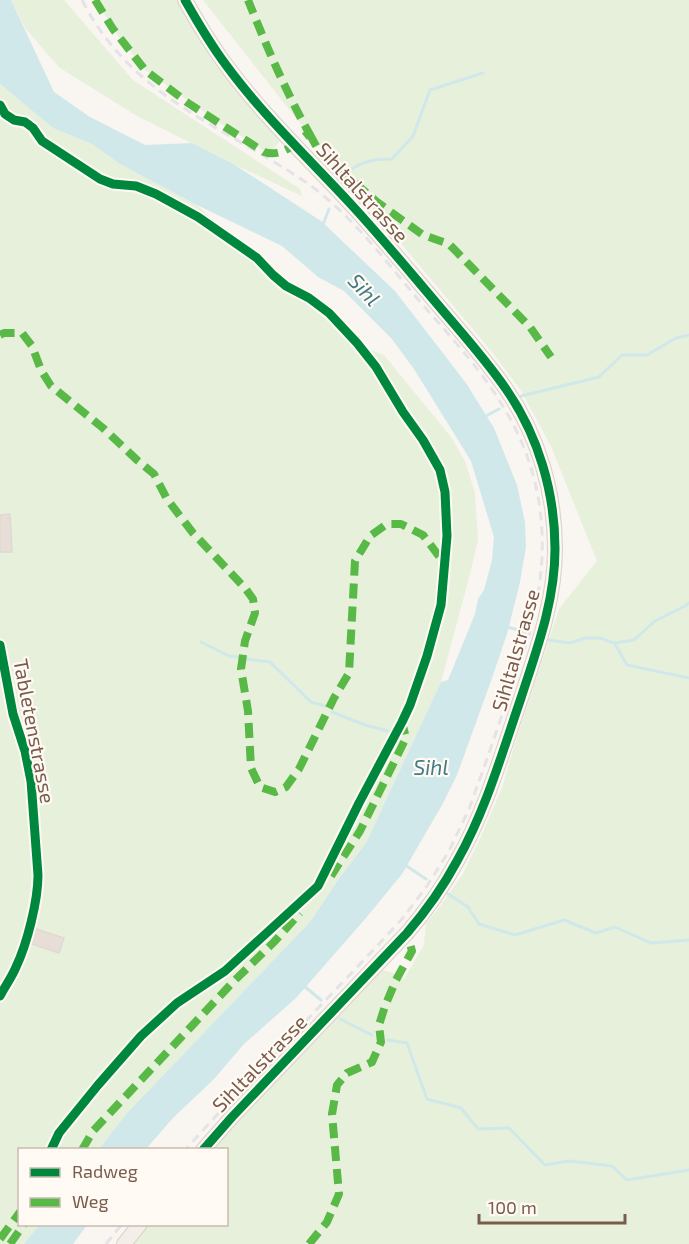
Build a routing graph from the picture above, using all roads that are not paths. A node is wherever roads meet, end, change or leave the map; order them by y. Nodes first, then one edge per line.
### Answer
1 (185, 0) edge
2 (0, 645) edge
3 (0, 996) edge
4 (204, 1148) edge
5 (138, 1226) edge
6 (124, 1244) edge

1 - 4 main road, Sihltalstrasse
2 - 3 street, Tabletenstrasse
5 - 6 main road

